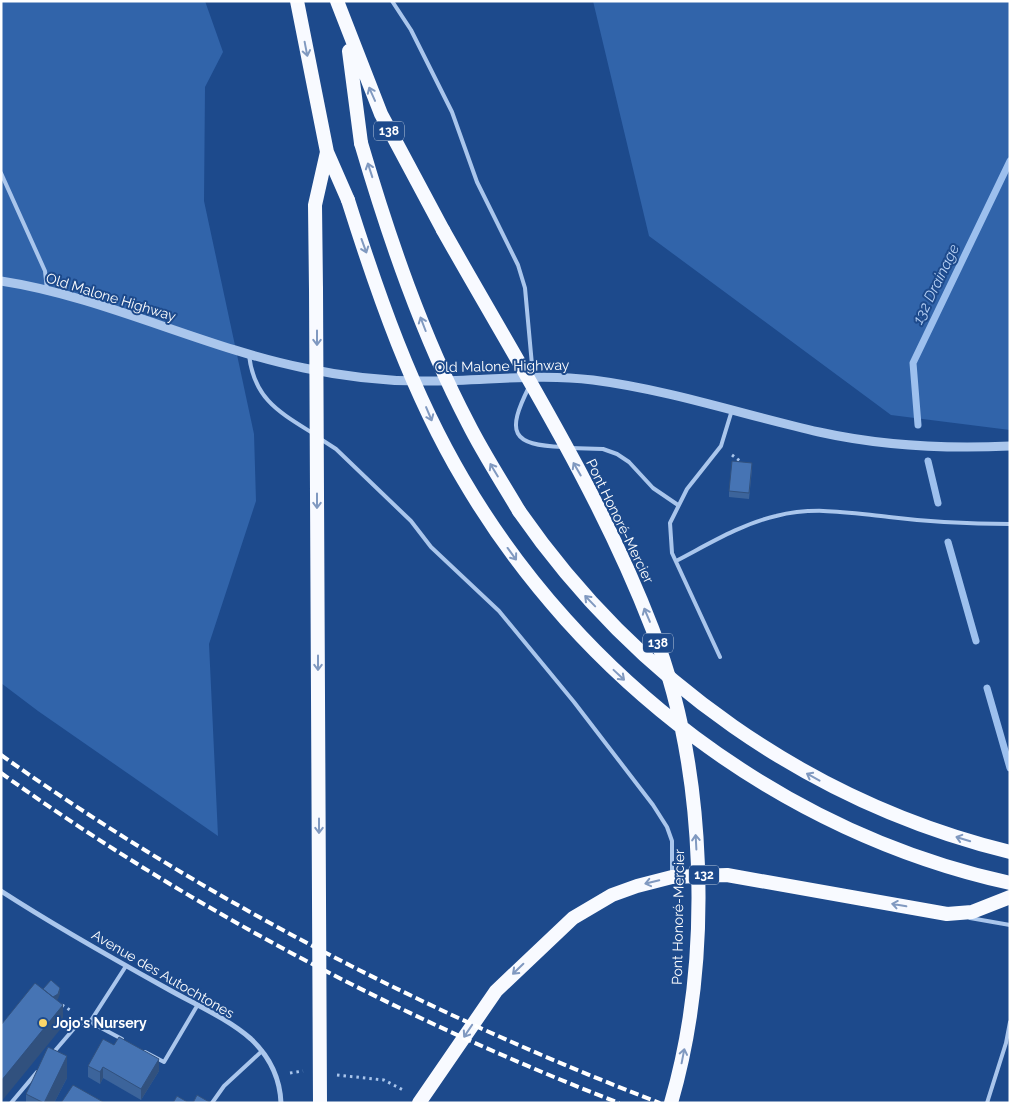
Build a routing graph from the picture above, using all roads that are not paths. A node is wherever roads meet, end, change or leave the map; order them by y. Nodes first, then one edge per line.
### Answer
1 (297, 1) edge
2 (337, 1) edge
3 (392, 1) edge
4 (346, 28) junction
5 (327, 152) junction
6 (1, 173) edge
7 (1, 281) edge
8 (47, 290) junction
9 (249, 354) junction
10 (534, 377) junction
11 (732, 410) junction
12 (1010, 446) edge
13 (678, 505) junction
14 (1010, 524) edge
15 (676, 561) junction
16 (720, 657) dead end
17 (1010, 852) edge
18 (672, 877) junction
19 (1010, 883) edge
20 (1, 891) edge
21 (1010, 897) edge
22 (947, 914) junction
23 (1010, 925) edge
24 (126, 966) junction
25 (197, 1006) junction
26 (90, 1022) junction
27 (1010, 1022) edge
28 (130, 1044) edge
29 (139, 1048) edge
30 (262, 1051) junction
31 (48, 1060) edge
32 (42, 1067) edge
33 (12, 1103) edge
34 (212, 1103) edge
35 (281, 1103) edge
36 (320, 1103) edge
37 (419, 1103) edge
38 (671, 1103) edge
39 (987, 1103) edge

1 -> 5 highway
2 - 4 highway, Pont Honoré-Mercier / 138
3 - 10 lane
17 -> 4 highway, bridge
38 -> 4 highway, Pont Honoré-Mercier / 138, bridge
5 -> 19 highway, bridge
5 -> 36 highway, bridge
6 - 8 lane
7 - 8 street, Old Malone Highway
8 - 9 street, Old Malone Highway
9 - 10 street, Old Malone Highway
9 - 18 lane
10 - 11 street, Old Malone Highway
10 - 13 lane
11 - 12 street, Old Malone Highway
11 - 13 lane
13 - 15 lane
14 - 15 lane
15 - 16 lane
22 -> 18 highway, 132
18 -> 37 highway, 132
20 - 24 street, Avenue des Autochtones
21 - 22 highway, 132
22 - 23 lane
24 - 25 street, Avenue des Autochtones
24 - 26 lane
25 - 29 lane
25 - 30 street, Avenue des Autochtones
26 - 28 lane
26 - 31 lane
27 - 39 lane
30 - 34 lane
30 - 35 street, Avenue des Autochtones
32 - 33 lane

